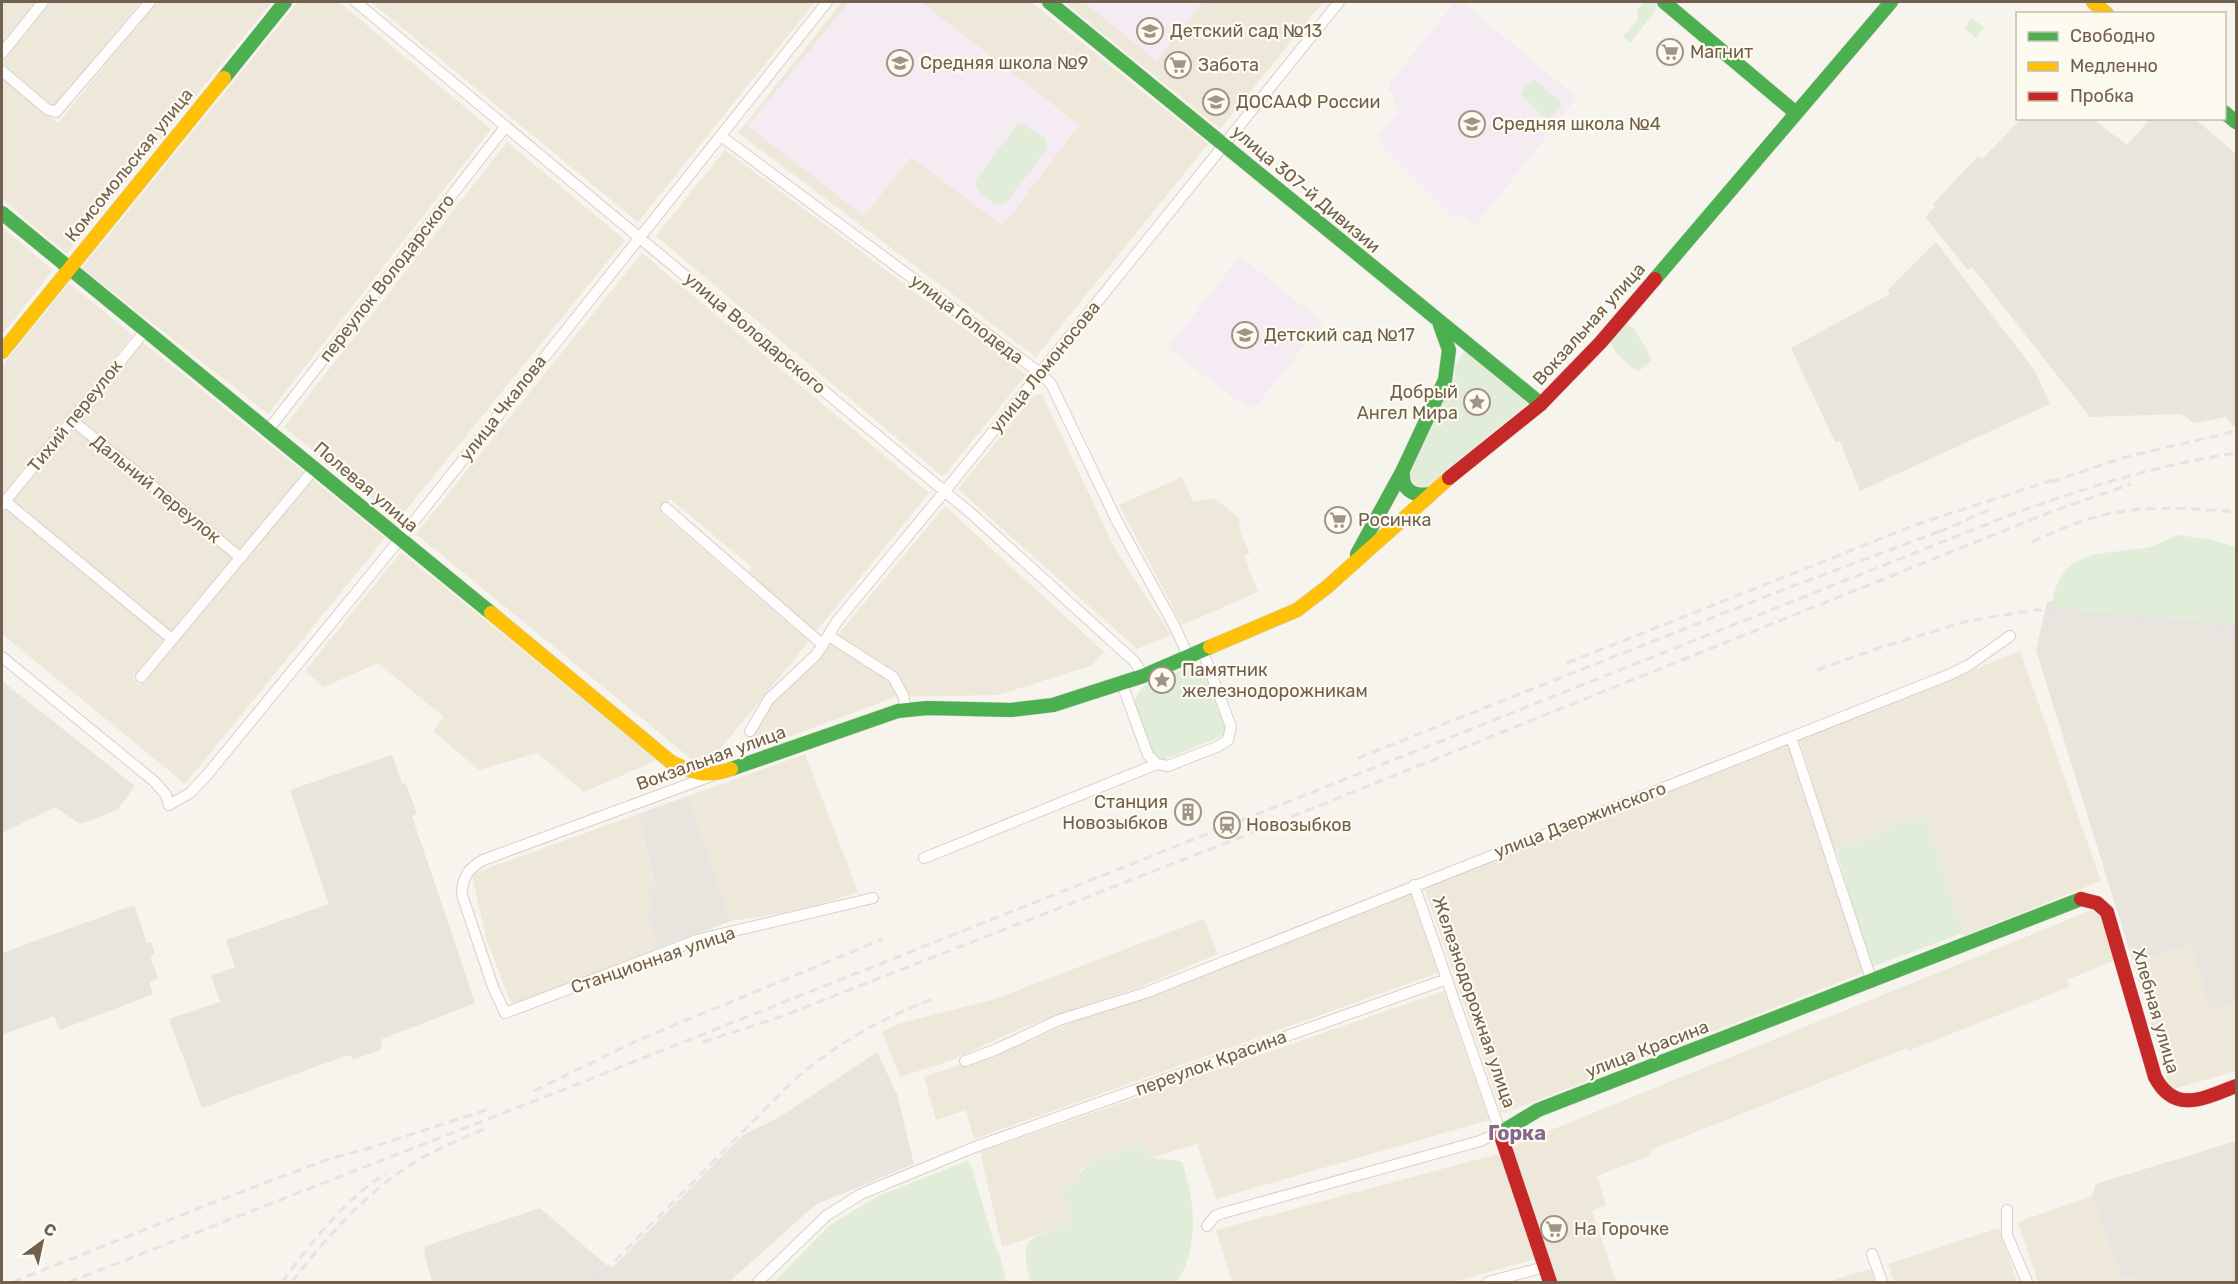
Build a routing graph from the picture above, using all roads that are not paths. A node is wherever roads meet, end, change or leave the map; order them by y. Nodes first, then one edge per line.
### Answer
1 (43, 2) edge
2 (150, 2) edge
3 (285, 2) edge
4 (356, 2) edge
5 (826, 2) edge
6 (1049, 2) edge
7 (1339, 2) edge
8 (1664, 2) edge
9 (1891, 2) edge
10 (2093, 2) edge
11 (2106, 12) edge
12 (2, 53) edge
13 (2, 71) edge
14 (1796, 113) junction
15 (506, 126) junction
16 (722, 136) junction
17 (1224, 145) junction
18 (2, 213) edge
19 (640, 237) junction
20 (68, 269) junction
21 (1430, 314) junction
22 (145, 331) junction
23 (2, 352) edge
24 (1040, 373) junction
25 (1541, 404) junction
26 (72, 420) junction
27 (268, 430) junction
28 (315, 468) junction
29 (1403, 470) junction
30 (945, 491) junction
31 (1430, 494) junction
32 (3, 503) edge
33 (666, 508) dead end
34 (400, 538) junction
35 (241, 558) junction
36 (1338, 578) junction
37 (2010, 636) dead end
38 (172, 639) junction
39 (826, 641) junction
40 (1203, 652) junction
41 (2, 657) edge
42 (1189, 658) junction
43 (1143, 676) junction
44 (141, 677) dead end
45 (1122, 684) junction
46 (906, 710) junction
47 (750, 731) dead end
48 (1791, 737) junction
49 (671, 762) junction
50 (1157, 764) junction
51 (714, 775) junction
52 (671, 791) junction
53 (924, 858) dead end
54 (1414, 885) junction
55 (873, 898) dead end
56 (2098, 903) joint
57 (1447, 979) junction
58 (1872, 982) junction
59 (505, 1013) joint
60 (965, 1061) dead end
61 (2236, 1086) edge
62 (1500, 1132) junction
63 (2007, 1210) dead end
64 (1207, 1226) dead end
65 (1872, 1254) dead end
66 (1545, 1267) junction
67 (758, 1282) edge
68 (1488, 1282) edge
69 (1550, 1282) edge
70 (1882, 1282) edge
71 (2027, 1282) edge

1 - 12 street
2 - 13 street
3 - 20 street, Комсомольская улица
4 - 15 street, улица Володарского
5 - 16 street, улица Чкалова
6 - 17 street, улица 307-й Дивизии
7 - 17 street, улица Ломоносова
8 - 14 street
9 - 14 street, Вокзальная улица
10 - 11 street
14 - 25 street, Вокзальная улица
15 - 19 street, улица Володарского
15 - 27 street, переулок Володарского
16 - 19 street, улица Чкалова
16 - 24 street, улица Голодеда
17 - 21 street, улица 307-й Дивизии
17 - 24 street, улица Ломоносова
18 - 20 street, Полевая улица
19 - 30 street, улица Володарского
19 - 34 street, улица Чкалова
20 - 22 street, Полевая улица
20 - 23 street, Комсомольская улица
21 - 25 street, улица 307-й Дивизии
21 - 29 street
22 - 26 street, Тихий переулок
22 - 27 street, Полевая улица
24 - 30 street, улица Ломоносова
24 - 42 street, улица Голодеда
25 - 31 street, Вокзальная улица
26 - 32 street, Тихий переулок
26 - 35 street, Дальний переулок
27 - 28 street, Полевая улица
28 - 34 street, Полевая улица
28 - 35 street
29 - 31 street
29 - 36 street
30 - 39 street, улица Ломоносова
30 - 43 street, улица Володарского
31 - 36 street, Вокзальная улица
32 - 38 street, Тихий переулок
33 - 39 street
34 - 41 street, улица Чкалова
34 - 49 street, Полевая улица
35 - 38 street
36 - 40 street, Вокзальная улица
37 - 48 street, улица Дзержинского
38 - 44 street
39 - 46 street
39 - 47 street, улица Ломоносова
40 - 42 street, Вокзальная улица
40 - 50 street
42 - 43 street, Вокзальная улица
43 - 45 street, Вокзальная улица
45 - 46 street, Вокзальная улица
45 - 50 street
46 - 51 street, Вокзальная улица
48 - 54 street, улица Дзержинского
48 - 58 street
49 - 51 street, Полевая улица
49 - 52 street
50 - 53 street
51 - 52 street, Вокзальная улица
52 - 59 street, Вокзальная улица
54 - 57 street, Железнодорожная улица
54 - 60 street, улица Дзержинского
55 - 59 street, Станционная улица
56 - 58 street, улица Красина
56 - 61 street, Хлебная улица
57 - 62 street, Железнодорожная улица
57 - 67 street, переулок Красина
58 - 62 street, улица Красина
62 - 64 street, улица Красина
62 - 66 street, Железнодорожная улица
63 - 71 street
65 - 70 street
66 - 68 street
66 - 69 street, Железнодорожная улица

